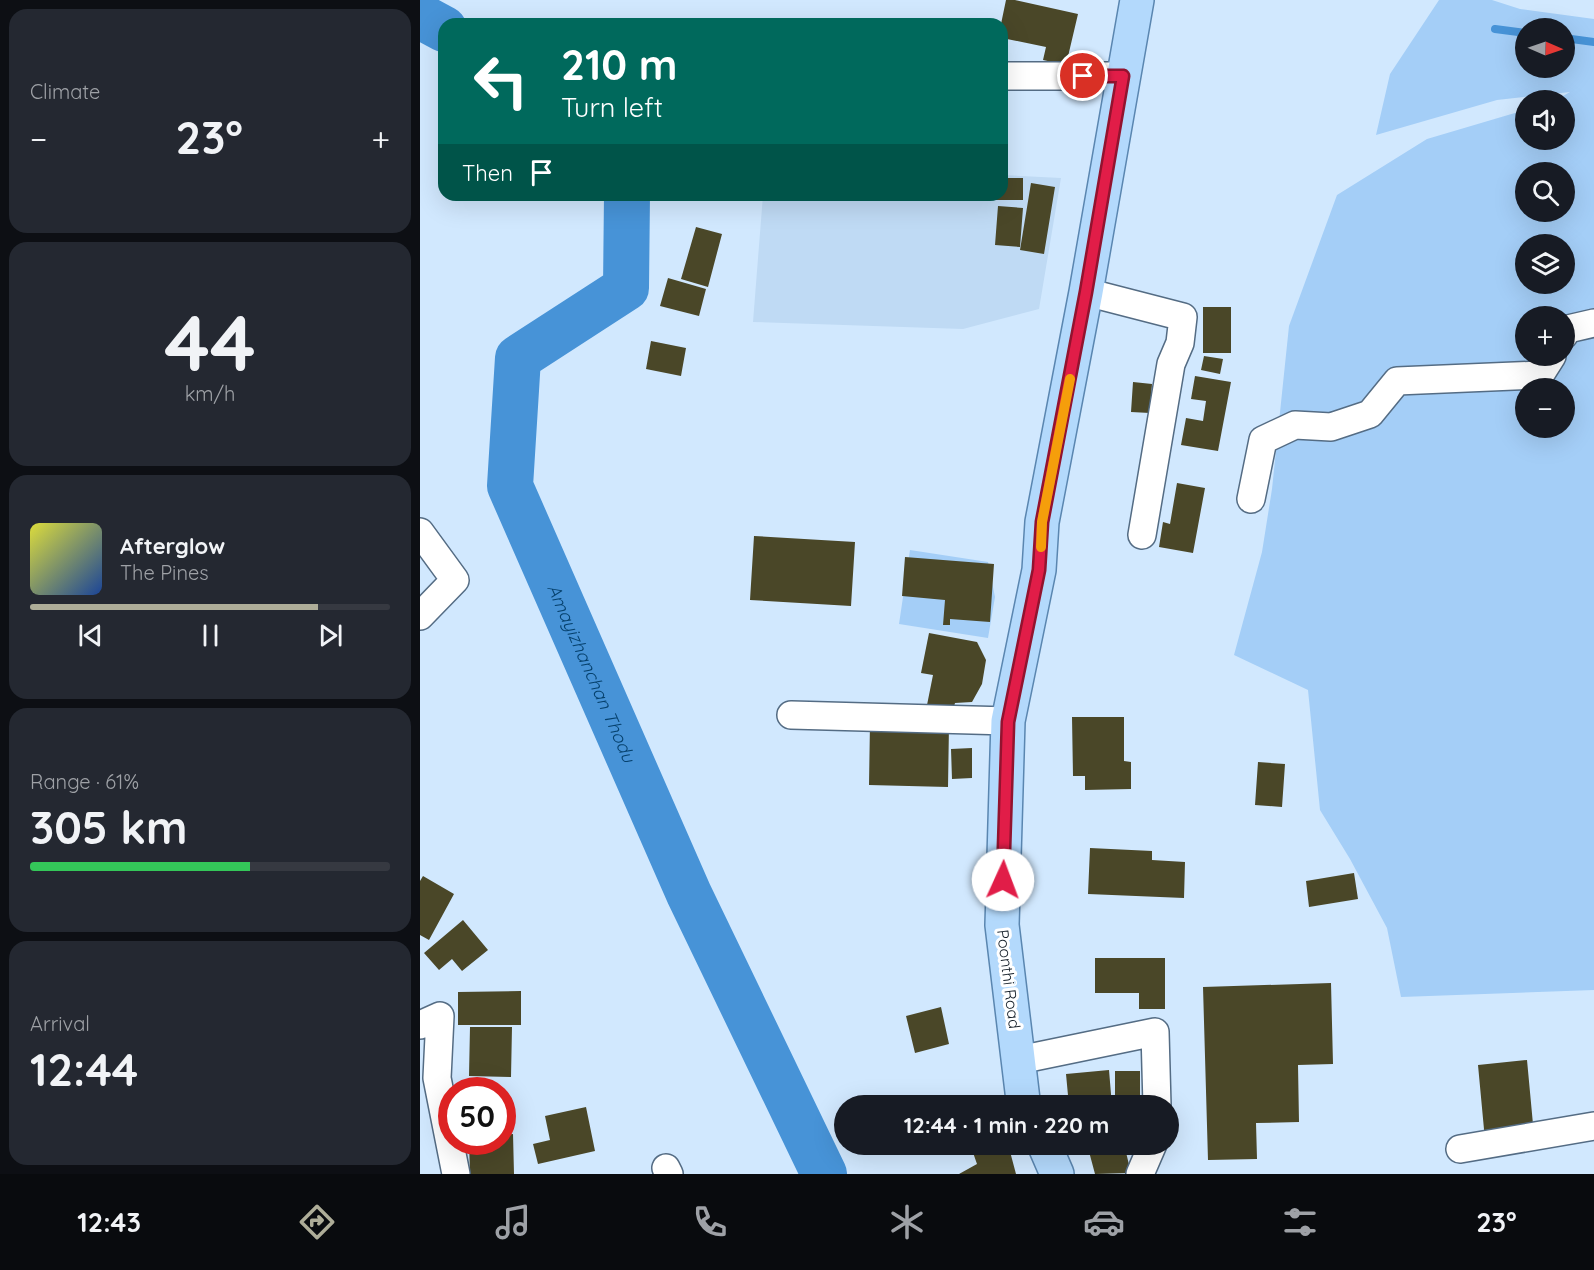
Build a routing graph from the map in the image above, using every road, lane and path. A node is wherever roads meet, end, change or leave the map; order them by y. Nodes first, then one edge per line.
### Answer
1 (1137, 0) edge
2 (1008, 76) edge
3 (1123, 76) junction
4 (1086, 292) junction
5 (1594, 323) edge
6 (1575, 328) edge
7 (1546, 366) edge
8 (1251, 500) dead end
9 (420, 532) edge
10 (1142, 535) dead end
11 (420, 616) edge
12 (791, 715) dead end
13 (1008, 722) junction
14 (420, 1025) edge
15 (1019, 1060) junction
16 (1022, 1095) edge
17 (1157, 1095) edge
18 (1594, 1126) edge
19 (1460, 1149) dead end
20 (1049, 1155) edge
21 (1148, 1155) edge
22 (456, 1174) edge
23 (1057, 1174) edge
24 (1140, 1174) edge

1 - 3 main road, Poonthi Road
2 - 3 street
3 - 4 main road, Poonthi Road
4 - 10 street
4 - 13 main road, Poonthi Road
5 - 6 street
7 - 8 street
9 - 11 street
12 - 13 street
13 - 15 main road, Poonthi Road
14 - 22 street
15 - 16 main road, Poonthi Road
15 - 17 street
18 - 19 street
20 - 23 main road
21 - 24 street

